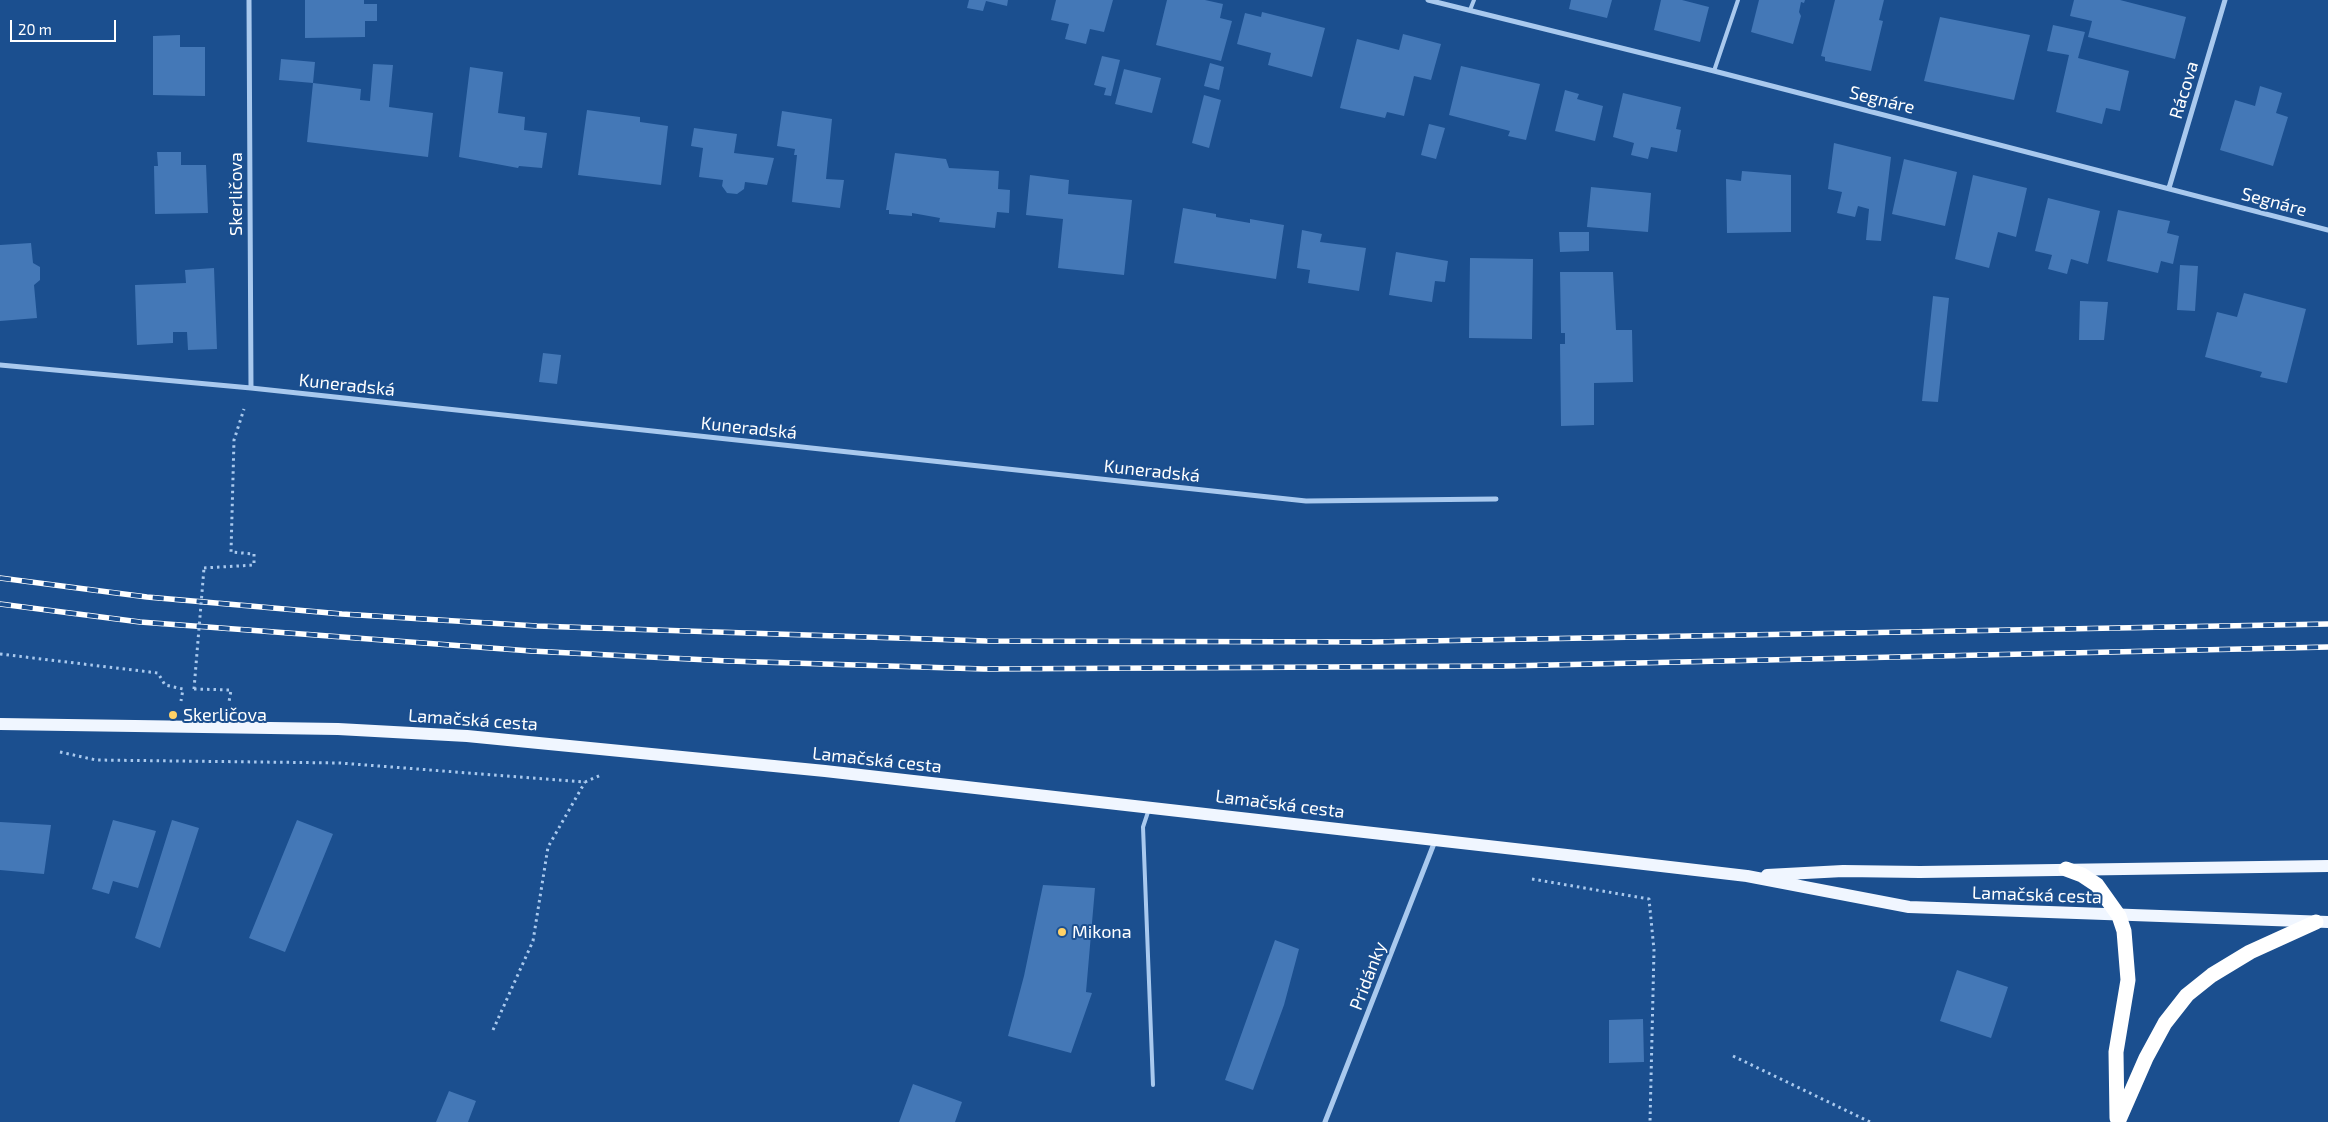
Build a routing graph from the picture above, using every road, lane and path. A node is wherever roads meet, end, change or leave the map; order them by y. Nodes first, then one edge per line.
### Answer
1 (249, 0) edge
2 (1428, 0) edge
3 (1474, 0) edge
4 (1738, 0) edge
5 (2225, 0) edge
6 (1470, 10) junction
7 (1714, 71) junction
8 (2169, 188) junction
9 (2328, 230) edge
10 (0, 366) edge
11 (251, 388) junction
12 (1496, 499) dead end
13 (0, 654) edge
14 (181, 702) dead end
15 (229, 702) dead end
16 (0, 724) edge
17 (52, 750) dead end
18 (340, 763) dead end
19 (585, 782) dead end
20 (1150, 807) junction
21 (1436, 840) junction
22 (2328, 866) edge
23 (2066, 869) junction
24 (1747, 876) junction
25 (1524, 877) dead end
26 (2119, 916) junction
27 (2322, 922) edge
28 (493, 1030) dead end
29 (1733, 1056) dead end
30 (1152, 1085) dead end
31 (1325, 1122) edge
32 (1650, 1122) edge
33 (1870, 1122) edge
34 (2118, 1122) edge

1 - 11 street, Skerličova
2 - 6 street, Segnáre
3 - 6 lane
4 - 7 lane
5 - 8 street, Rácova
6 - 7 street, Segnáre
7 - 8 street, Segnáre
8 - 9 street, Segnáre
10 - 11 street, Kuneradská
11 - 12 street, Kuneradská
11 - 15 path, bridge
13 - 14 path
16 - 20 main road, Lamačská cesta
17 - 18 path
19 - 28 path
20 - 21 main road, Lamačská cesta
20 - 30 lane
21 - 24 main road, Lamačská cesta
21 - 31 street, Pridánky
22 - 23 main road, Lamačská cesta
23 - 24 main road, Lamačská cesta
23 - 26 highway
24 - 26 main road, Lamačská cesta
25 - 32 path
26 - 27 main road, Lamačská cesta
26 - 34 highway
27 - 34 highway
29 - 33 path

